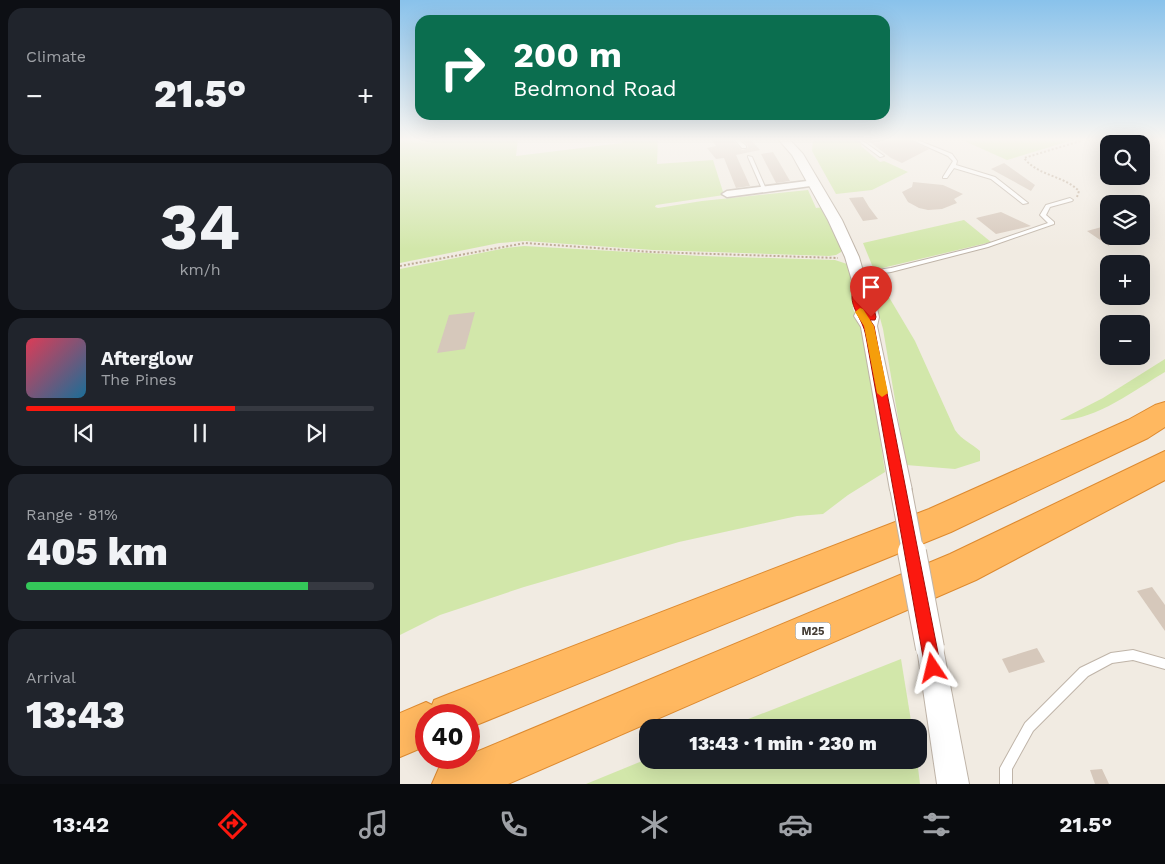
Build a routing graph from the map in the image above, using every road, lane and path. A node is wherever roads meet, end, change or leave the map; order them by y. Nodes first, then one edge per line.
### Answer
1 (758, 176) edge
2 (810, 176) edge
3 (985, 176) edge
4 (1052, 176) edge
5 (815, 183) junction
6 (764, 189) junction
7 (727, 194) dead end
8 (1070, 200) joint
9 (1025, 203) dead end
10 (852, 257) junction
11 (400, 266) edge
12 (858, 280) junction
13 (1165, 413) edge
14 (1165, 465) edge
15 (1165, 664) edge
16 (477, 704) edge
17 (415, 728) edge
18 (400, 734) edge
19 (455, 784) edge
20 (953, 784) edge
21 (1006, 784) edge

1 - 6 lane
2 - 5 street
3 - 9 lane
4 - 8 path
5 - 6 street
5 - 10 street
6 - 7 street
8 - 12 lane
10 - 11 path
10 - 12 street
12 - 20 street, bridge
13 - 16 highway
14 - 19 highway, M25
15 - 21 lane
17 - 18 highway

